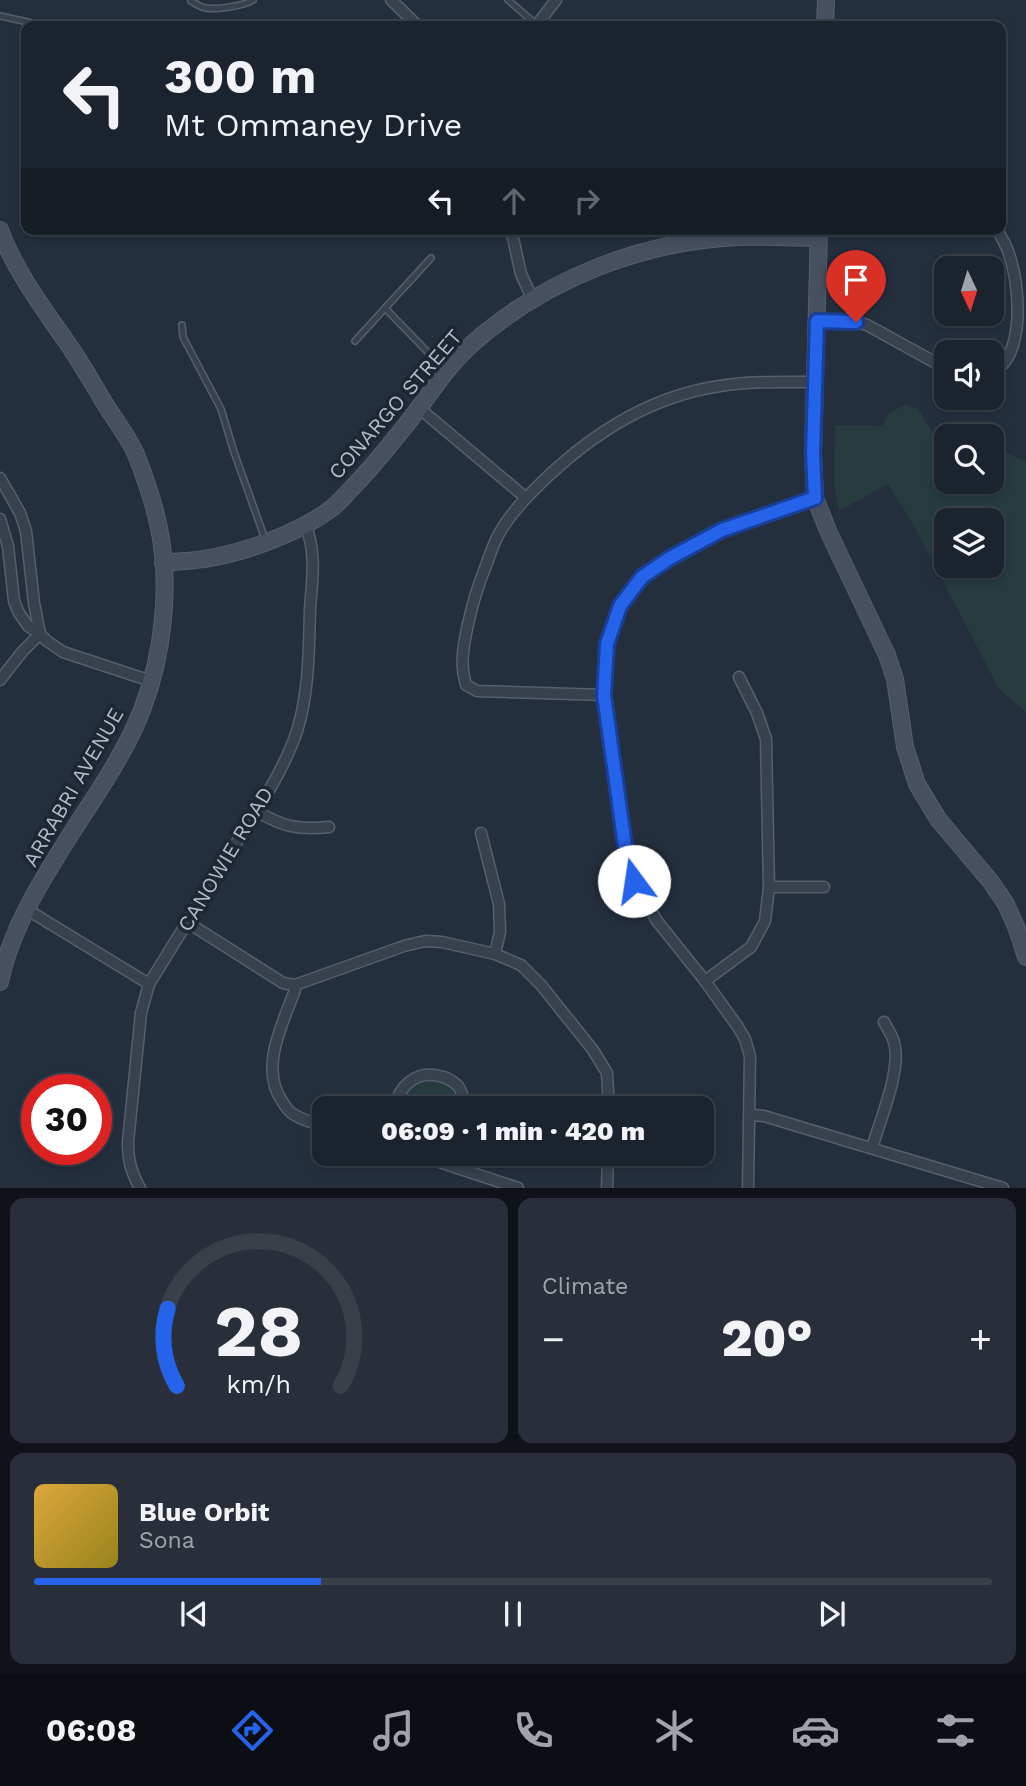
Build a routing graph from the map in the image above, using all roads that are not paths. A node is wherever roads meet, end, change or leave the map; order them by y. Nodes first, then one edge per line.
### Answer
1 (253, 0) edge
2 (391, 0) edge
3 (508, 0) edge
4 (556, 0) edge
5 (826, 0) edge
6 (191, 1) edge
7 (0, 16) edge
8 (23, 21) edge
9 (412, 21) edge
10 (531, 21) edge
11 (540, 21) edge
12 (825, 21) edge
13 (0, 230) edge
14 (512, 235) edge
15 (726, 235) edge
16 (818, 235) edge
17 (1000, 235) edge
18 (431, 258) dead end
19 (532, 299) junction
20 (385, 308) junction
21 (817, 321) junction
22 (182, 325) dead end
23 (355, 341) dead end
24 (934, 362) edge
25 (1004, 364) edge
26 (446, 370) junction
27 (815, 382) junction
28 (419, 408) junction
29 (0, 478) edge
30 (526, 498) junction
31 (815, 498) junction
32 (0, 519) edge
33 (305, 525) junction
34 (267, 542) junction
35 (163, 564) junction
36 (40, 634) junction
37 (739, 677) dead end
38 (0, 680) edge
39 (151, 681) junction
40 (604, 695) junction
41 (257, 811) junction
42 (329, 827) dead end
43 (481, 833) dead end
44 (769, 887) junction
45 (824, 887) dead end
46 (26, 909) junction
47 (187, 922) junction
48 (495, 954) junction
49 (1026, 957) edge
50 (705, 981) junction
51 (0, 982) edge
52 (149, 984) junction
53 (295, 985) junction
54 (884, 1022) dead end
55 (397, 1096) edge
56 (463, 1096) edge
57 (609, 1096) edge
58 (750, 1115) junction
59 (312, 1122) edge
60 (872, 1148) junction
61 (455, 1166) edge
62 (608, 1166) edge
63 (140, 1188) edge
64 (518, 1188) edge
65 (607, 1188) edge
66 (748, 1188) edge
67 (1003, 1188) edge

1 - 6 lane
2 - 9 street
3 - 10 lane
4 - 11 street
5 - 12 street
7 - 8 lane
13 - 35 street, ARRABRI AVENUE
14 - 19 street
15 - 19 street, CONARGO STREET
16 - 21 street
17 - 25 street
18 - 20 lane
19 - 26 street, CONARGO STREET
20 - 23 lane
20 - 26 lane
21 - 24 street
21 - 27 street
22 - 34 lane
26 - 28 street, CONARGO STREET
27 - 30 street
27 - 31 street
28 - 30 street
28 - 33 street, CONARGO STREET
29 - 36 street
30 - 40 street
31 - 40 street
31 - 49 street
32 - 36 street
33 - 34 street, CONARGO STREET
33 - 41 street, CANOWIE ROAD
34 - 35 street, CONARGO STREET
35 - 39 street, ARRABRI AVENUE
36 - 38 street
36 - 39 street
37 - 44 street
39 - 46 street, ARRABRI AVENUE
40 - 50 street
41 - 42 street
41 - 47 street, CANOWIE ROAD
43 - 48 street
44 - 45 street
44 - 50 street
46 - 51 street, ARRABRI AVENUE
46 - 52 street
47 - 52 street, CANOWIE ROAD
47 - 53 street
48 - 53 street
48 - 57 street
50 - 58 street
52 - 63 street, CANOWIE ROAD
53 - 59 street
54 - 60 street
55 - 56 street
58 - 60 street
58 - 66 street
60 - 67 street
61 - 64 street
62 - 65 street

